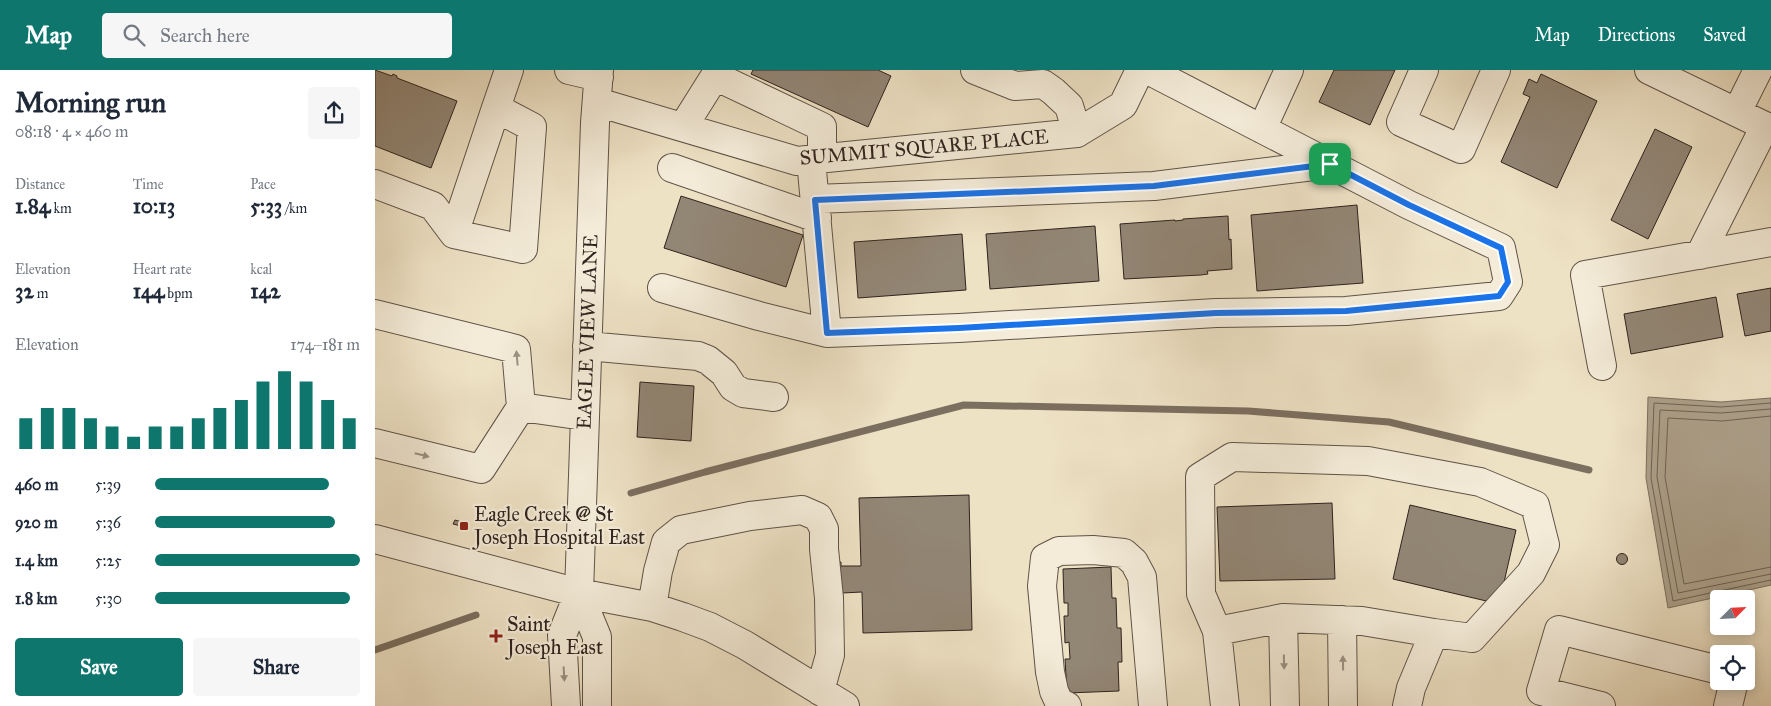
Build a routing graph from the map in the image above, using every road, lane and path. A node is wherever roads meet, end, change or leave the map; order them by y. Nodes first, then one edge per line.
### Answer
1 (509, 70) edge
2 (569, 70) edge
3 (1140, 70) edge
4 (1148, 70) edge
5 (1289, 70) edge
6 (1424, 70) edge
7 (1496, 70) edge
8 (1649, 70) edge
9 (1758, 70) edge
10 (985, 72) edge
11 (1058, 80) edge
12 (598, 83) edge
13 (496, 108) junction
14 (1737, 112) junction
15 (683, 127) junction
16 (1768, 127) edge
17 (1262, 129) junction
18 (1077, 132) junction
19 (817, 160) junction
20 (1330, 164) junction
21 (672, 168) dead end
22 (375, 184) edge
23 (816, 209) junction
24 (454, 234) junction
25 (1771, 242) edge
26 (1700, 255) junction
27 (662, 288) dead end
28 (375, 314) edge
29 (827, 333) junction
30 (587, 346) junction
31 (1602, 366) dead end
32 (774, 397) dead end
33 (521, 407) junction
34 (585, 416) junction
35 (375, 443) edge
36 (375, 539) edge
37 (579, 593) junction
38 (652, 607) junction
39 (1283, 618) junction
40 (1342, 620) junction
41 (1217, 630) junction
42 (1434, 633) junction
43 (1710, 668) edge
44 (1732, 690) edge
45 (820, 691) junction
46 (566, 706) edge
47 (597, 706) edge
48 (845, 706) edge
49 (1067, 706) edge
50 (1153, 706) edge
51 (1225, 706) edge
52 (1285, 706) edge
53 (1343, 706) edge
54 (1407, 706) edge
55 (1601, 706) edge
56 (1728, 706) edge

1 - 13 street
2 - 12 street, SUMMIT SQUARE PLACE
3 - 18 street, SUMMIT SQUARE PLACE
4 - 17 street
5 - 17 street
6 - 7 street
8 - 14 street
9 - 14 street
10 - 11 street
11 - 18 street
12 - 15 street, SUMMIT SQUARE PLACE
12 - 30 street, EAGLE VIEW LANE
13 - 24 street
13 - 24 street
14 - 16 street
15 - 19 street, SUMMIT SQUARE PLACE
15 - 19 street
16 - 26 street
17 - 20 street
18 - 19 street, SUMMIT SQUARE PLACE
19 - 23 street
20 - 23 street
20 - 29 street
21 - 23 street
22 - 24 street
23 - 29 street
25 - 26 street
26 - 31 street
27 - 29 street
33 -> 28 street
30 - 32 street
30 - 34 street, EAGLE VIEW LANE
33 - 34 street
35 -> 33 street
34 - 37 street, EAGLE VIEW LANE
36 - 37 street
37 - 38 street
37 -> 46 street
37 - 47 street
38 - 45 street
38 - 45 street
39 - 40 street
39 - 41 street
39 -> 52 street
40 - 42 street
53 -> 40 street
41 - 42 street
41 - 51 street
42 - 54 street
43 - 55 street
44 - 56 street
45 - 48 street
49 - 50 street

